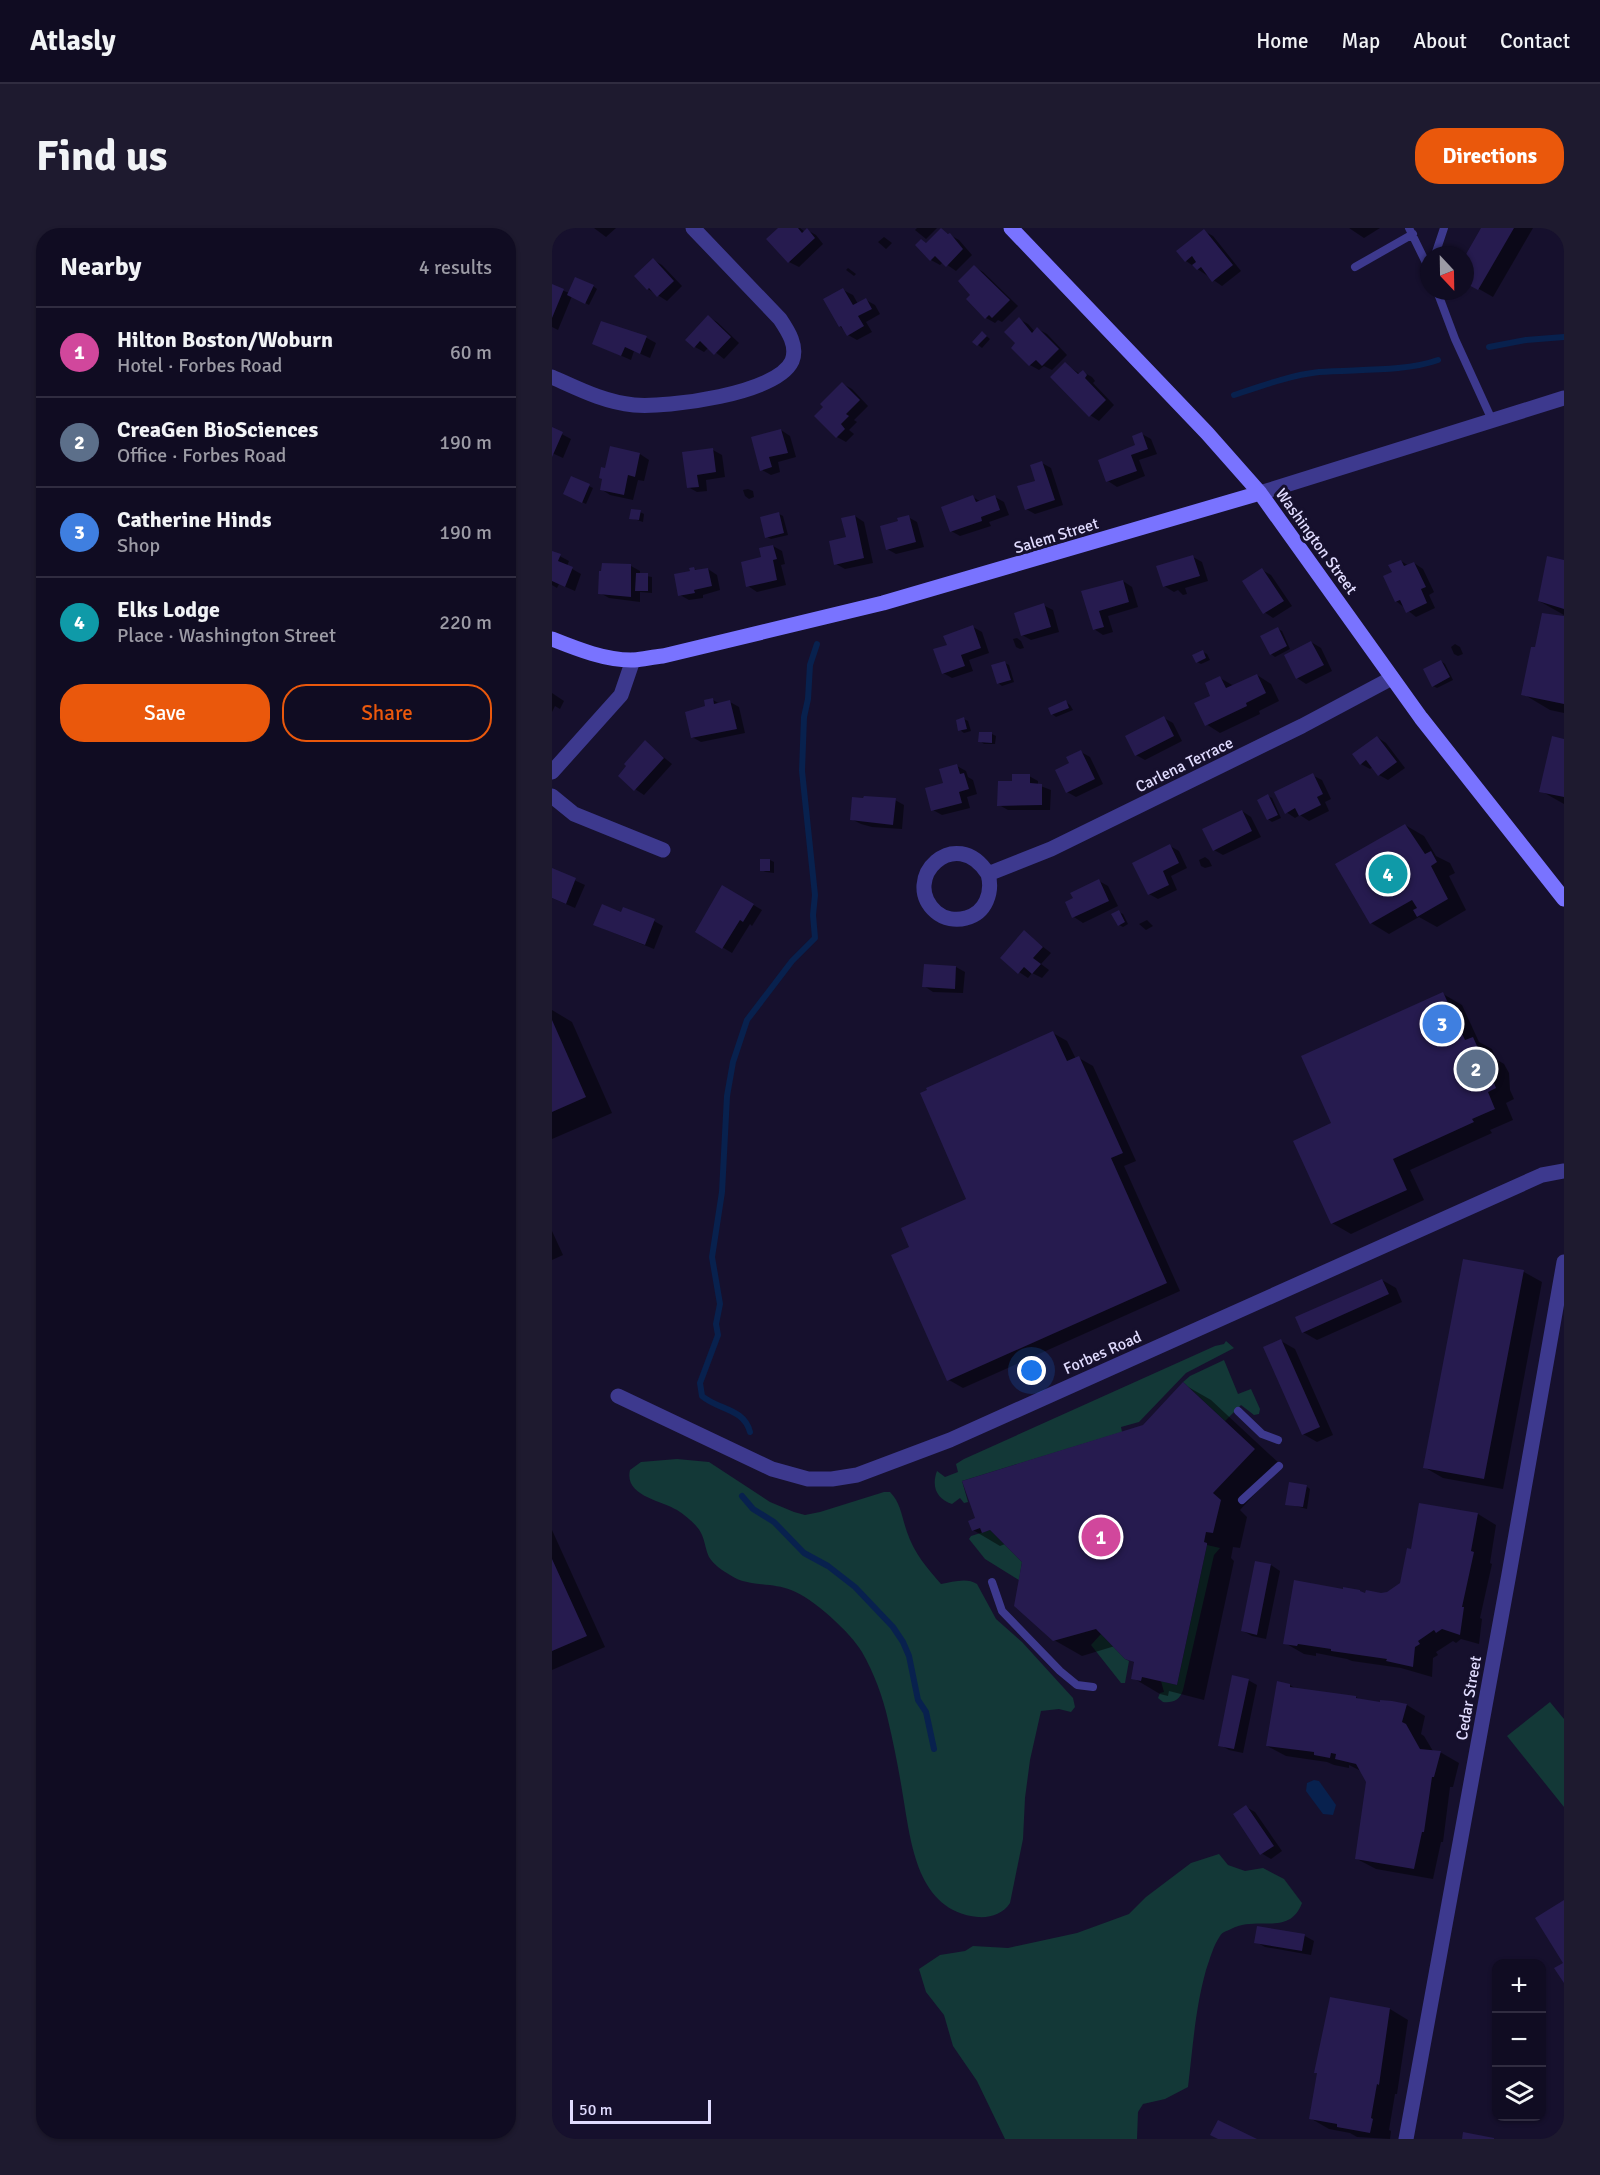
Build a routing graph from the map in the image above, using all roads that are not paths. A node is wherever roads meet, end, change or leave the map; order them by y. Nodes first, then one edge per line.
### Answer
1 (693, 228) edge
2 (1011, 228) edge
3 (1444, 228) edge
4 (1411, 231) edge
5 (1438, 246) edge
6 (1420, 250) edge
7 (1355, 267) dead end
8 (1440, 300) edge
9 (552, 377) edge
10 (1564, 398) edge
11 (1492, 420) junction
12 (1260, 493) junction
13 (552, 639) edge
14 (633, 660) junction
15 (1392, 678) junction
16 (552, 772) edge
17 (552, 796) edge
18 (663, 850) dead end
19 (988, 874) junction
20 (1564, 899) edge
21 (1564, 1171) edge
22 (1564, 1262) edge
23 (618, 1396) dead end
24 (1238, 1411) dead end
25 (1278, 1440) dead end
26 (1279, 1466) dead end
27 (1242, 1500) dead end
28 (992, 1582) dead end
29 (1093, 1687) dead end
30 (1406, 2139) edge

1 - 9 street
2 - 12 main road, Washington Street
3 - 5 lane
4 - 6 lane
4 - 7 lane
8 - 11 lane
10 - 11 street, Salem Street
11 - 12 street, Salem Street
12 - 14 main road, Salem Street
12 - 15 main road, Washington Street
13 - 14 main road, Salem Street
14 - 16 street
15 - 19 street, Carlena Terrace
15 - 20 main road, Washington Street
17 - 18 street
19 - 19 street
21 - 23 street, Forbes Road
22 - 30 street, Cedar Street
24 - 25 lane
26 - 27 lane
28 - 29 lane

